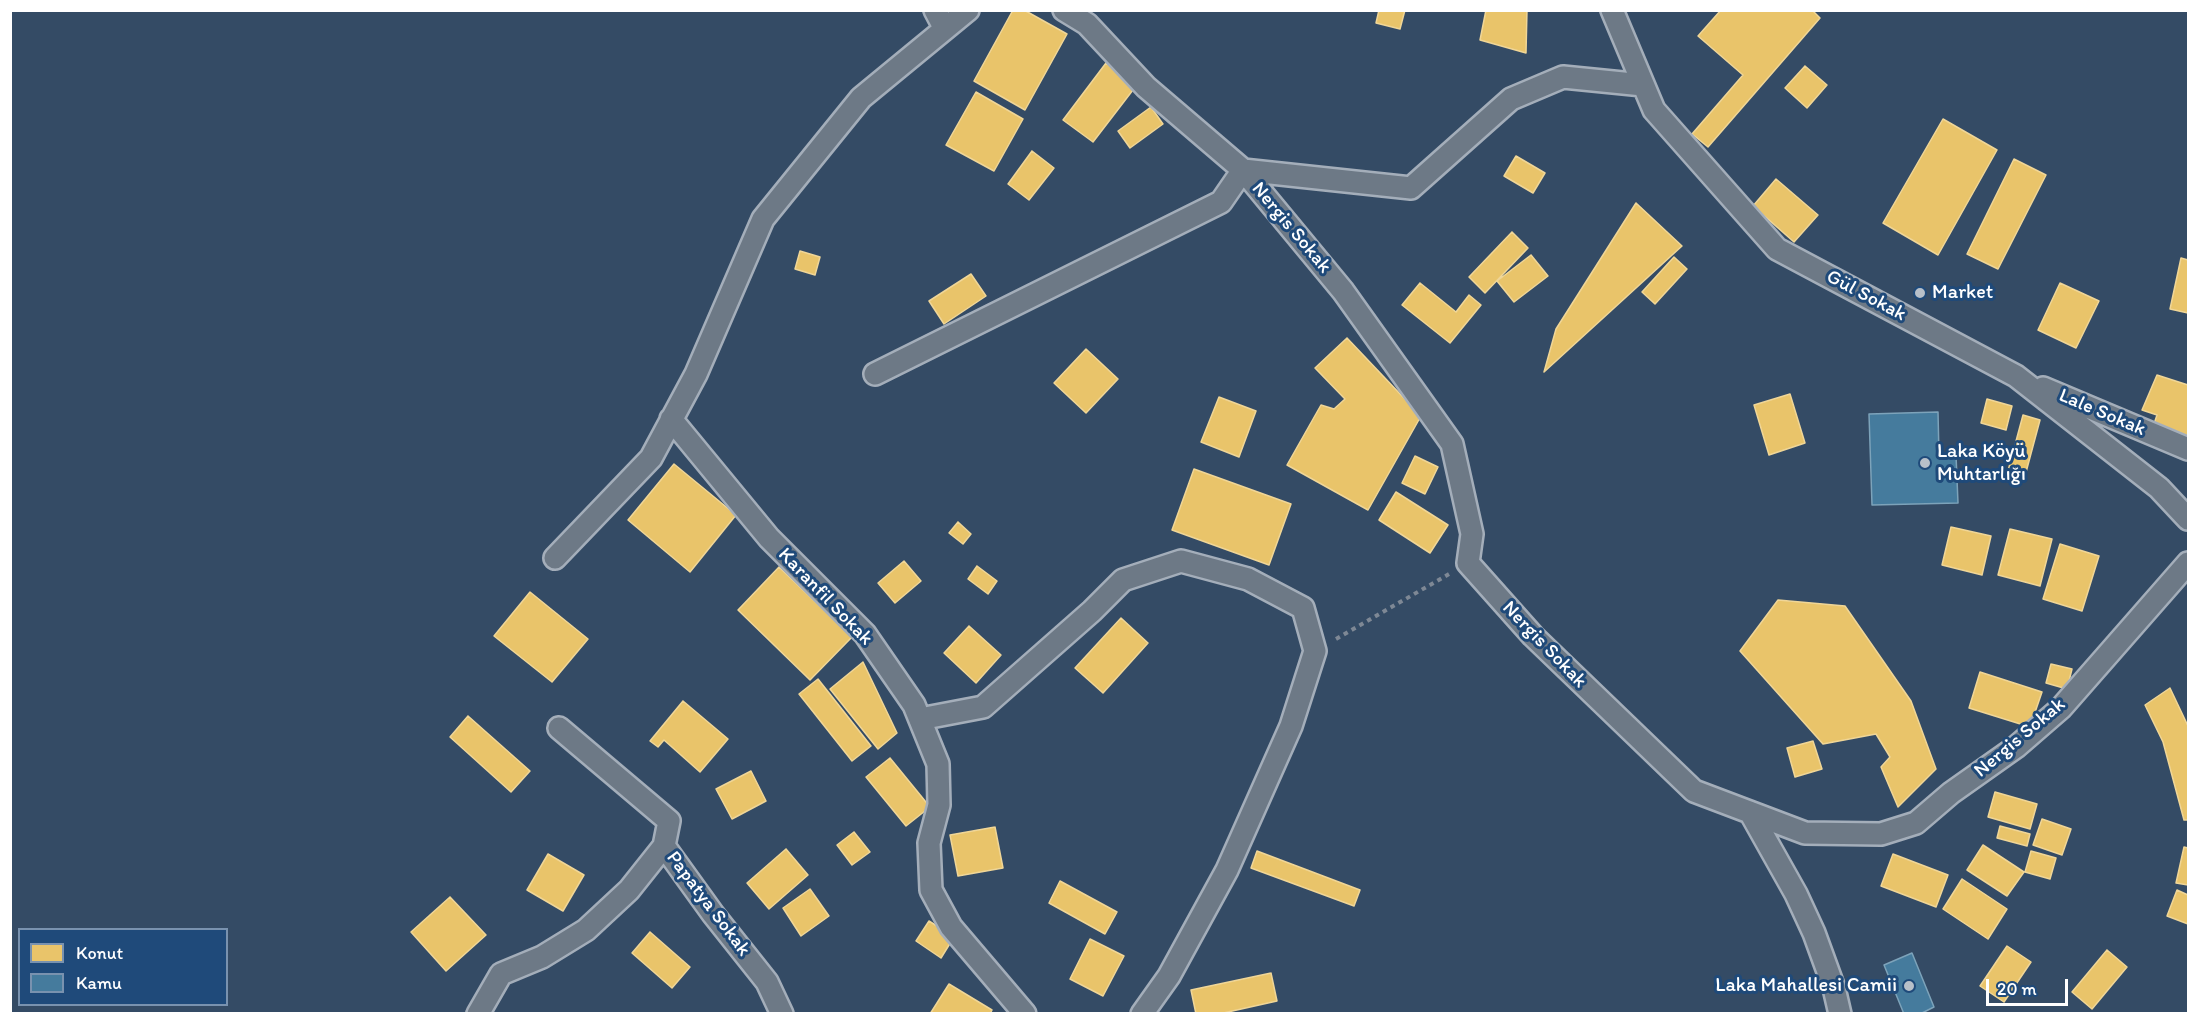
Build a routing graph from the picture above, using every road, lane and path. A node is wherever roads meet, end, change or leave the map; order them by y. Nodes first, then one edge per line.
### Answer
1 (935, 10) edge
2 (968, 10) edge
3 (1064, 10) edge
4 (1612, 10) edge
5 (945, 29) junction
6 (1643, 85) junction
7 (1243, 170) junction
8 (875, 374) dead end
9 (2016, 376) junction
10 (671, 419) junction
11 (2188, 449) edge
12 (2188, 519) edge
13 (555, 558) dead end
14 (1468, 563) junction
15 (2188, 563) edge
16 (1315, 651) junction
17 (920, 719) junction
18 (559, 728) dead end
19 (1750, 812) junction
20 (664, 846) junction
21 (478, 1014) edge
22 (782, 1014) edge
23 (1025, 1014) edge
24 (1142, 1014) edge
25 (1840, 1014) edge

1 - 5 street
2 - 5 street
3 - 7 street, Nergis Sokak
4 - 6 street, Gül Sokak
5 - 10 street
6 - 7 street
6 - 9 street, Gül Sokak
7 - 8 street
7 - 14 street, Nergis Sokak
9 - 11 street, Lale Sokak
9 - 12 street, Gül Sokak
10 - 13 street
10 - 17 street, Karanfil Sokak
14 - 16 path
14 - 19 street, Nergis Sokak
15 - 19 street, Nergis Sokak
16 - 17 street
16 - 24 street
17 - 23 street, Karanfil Sokak
18 - 20 street, Papatya Sokak
19 - 25 street
20 - 21 street
20 - 22 street, Papatya Sokak

